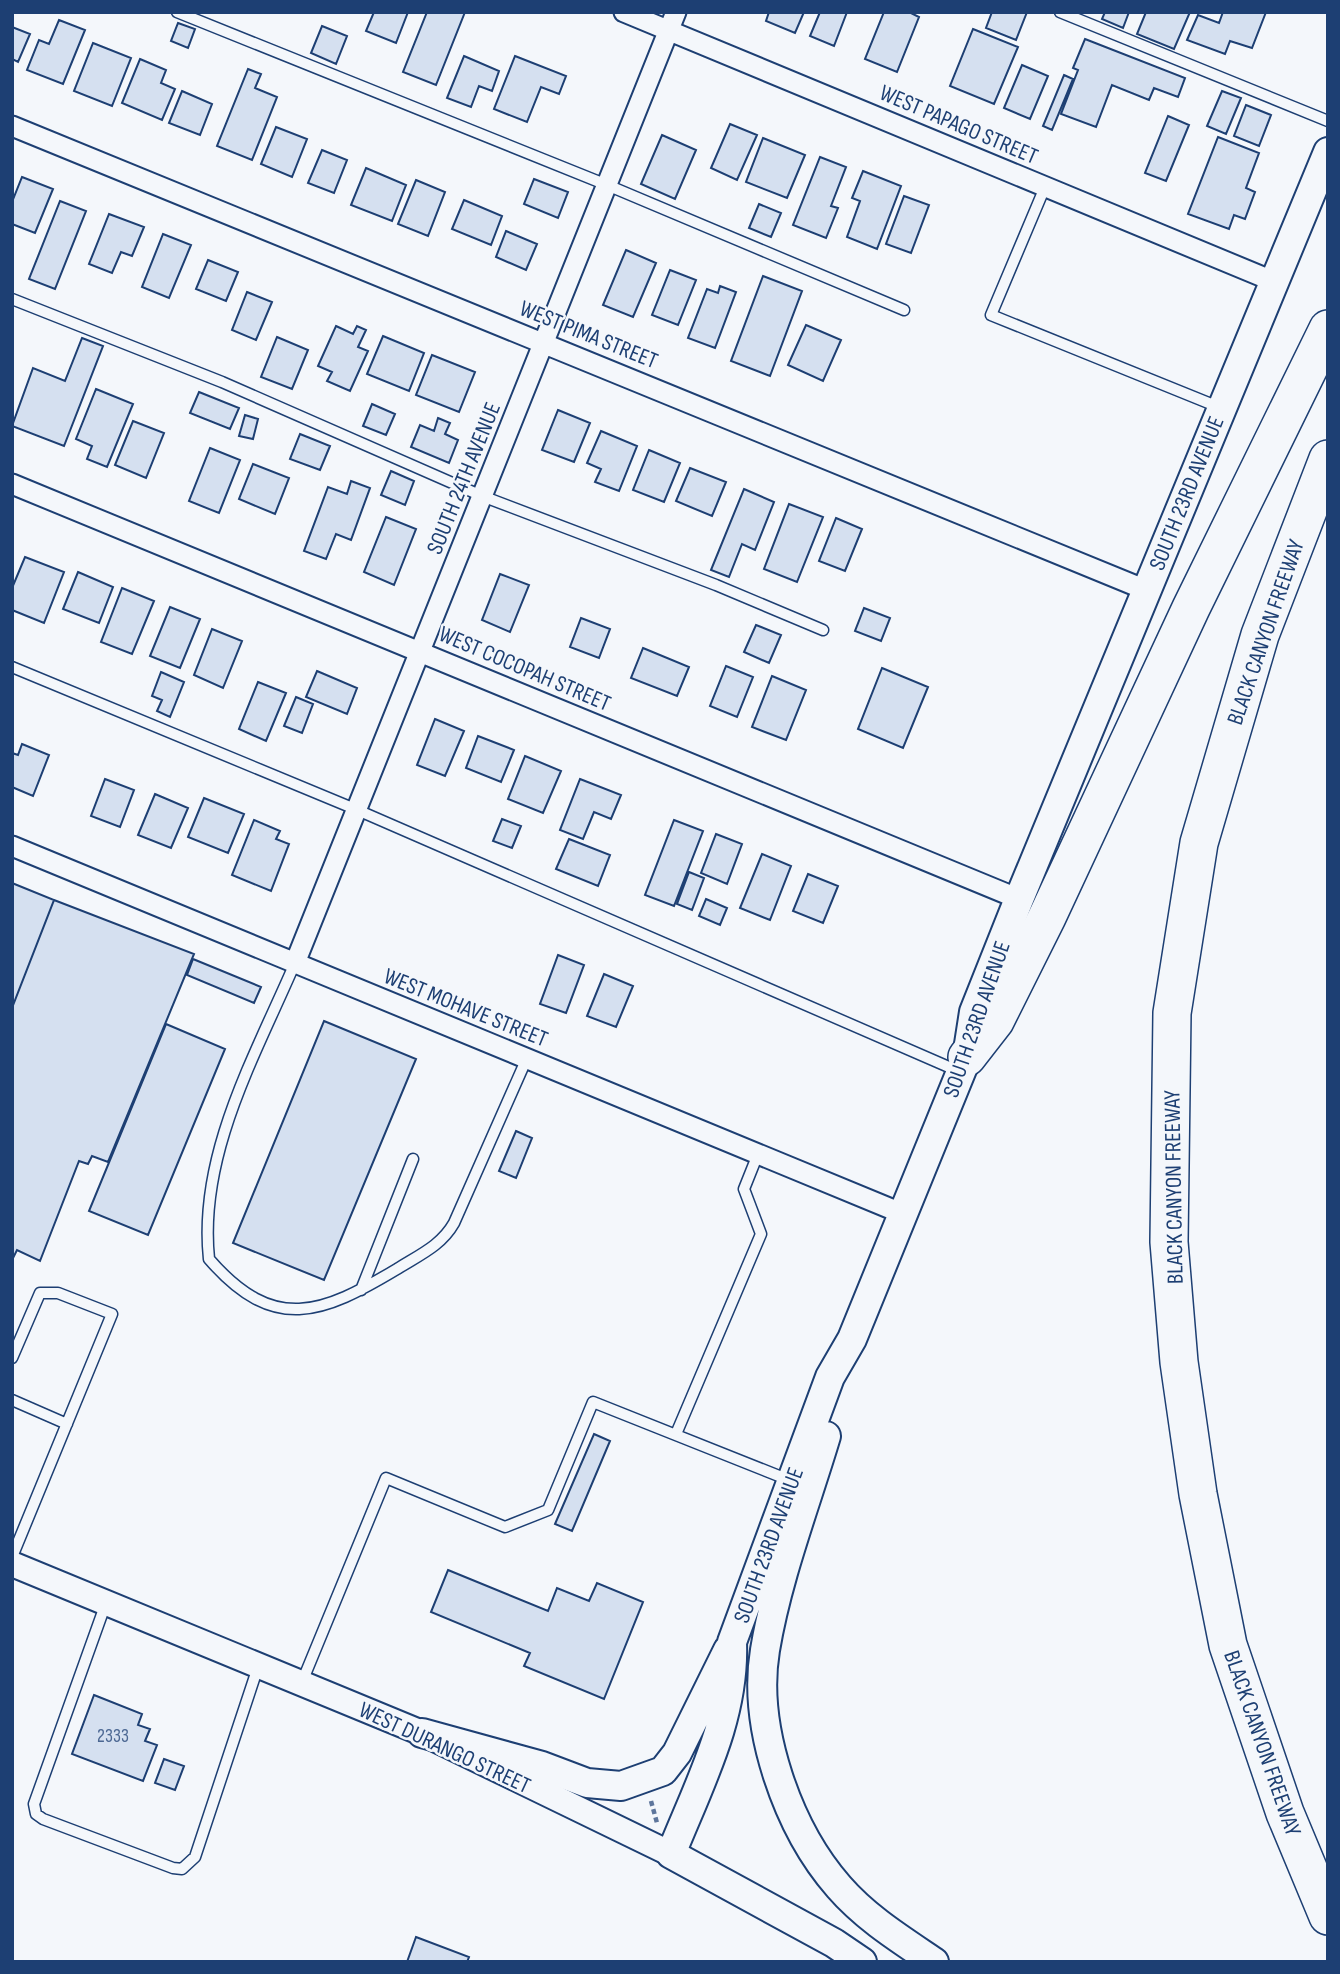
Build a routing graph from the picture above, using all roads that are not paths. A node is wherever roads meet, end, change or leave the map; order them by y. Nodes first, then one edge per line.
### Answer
1 (177, 12) edge
2 (624, 12) edge
3 (1060, 12) edge
4 (672, 21) edge
5 (1328, 121) edge
6 (12, 125) edge
7 (1328, 152) edge
8 (607, 185) junction
9 (1045, 187) junction
10 (1275, 282) junction
11 (12, 299) edge
12 (904, 310) dead end
13 (1328, 329) edge
14 (544, 341) junction
15 (1221, 408) junction
16 (1328, 459) edge
17 (12, 484) edge
18 (482, 496) junction
19 (1146, 590) junction
20 (823, 630) dead end
21 (420, 651) junction
22 (12, 667) edge
23 (355, 809) junction
24 (12, 846) edge
25 (1019, 899) junction
26 (295, 963) junction
27 (527, 1058) junction
28 (964, 1064) junction
29 (758, 1154) junction
30 (414, 1159) dead end
31 (901, 1213) junction
32 (360, 1291) junction
33 (852, 1339) junction
34 (12, 1358) edge
35 (12, 1400) edge
36 (67, 1423) junction
37 (676, 1434) junction
38 (791, 1481) junction
39 (12, 1557) edge
40 (12, 1564) edge
41 (107, 1603) junction
42 (732, 1642) junction
43 (258, 1665) junction
44 (301, 1682) junction
45 (422, 1733) junction
46 (671, 1854) junction
47 (1328, 1916) edge
48 (862, 1962) edge
49 (934, 1962) edge

1 - 8 lane
2 - 4 street, WEST PAPAGO STREET
3 - 5 lane
4 - 8 street, SOUTH 24TH AVENUE
4 - 9 street, WEST PAPAGO STREET
6 - 14 street, WEST PIMA STREET
7 - 10 main road, SOUTH 23RD AVENUE
8 - 12 lane
8 - 14 street, SOUTH 24TH AVENUE
9 - 10 street, WEST PAPAGO STREET
9 - 15 lane
10 - 15 main road, SOUTH 23RD AVENUE
11 - 18 lane
13 - 28 highway
14 - 18 street, SOUTH 24TH AVENUE
14 - 19 street, WEST PIMA STREET
15 - 19 main road, SOUTH 23RD AVENUE
16 - 47 highway, BLACK CANYON FREEWAY
17 - 21 street, WEST COCOPAH STREET
18 - 20 lane
18 - 21 street, SOUTH 24TH AVENUE
19 - 25 main road, SOUTH 23RD AVENUE
21 - 23 street, SOUTH 24TH AVENUE
21 - 25 street, WEST COCOPAH STREET
22 - 23 lane
23 - 26 street, SOUTH 24TH AVENUE
23 - 28 lane
24 - 26 street, WEST MOHAVE STREET
25 - 28 main road, SOUTH 23RD AVENUE
26 - 27 street, WEST MOHAVE STREET
26 - 32 lane
27 - 29 street, WEST MOHAVE STREET
27 - 32 lane
28 - 31 main road, SOUTH 23RD AVENUE
29 - 31 street, WEST MOHAVE STREET
29 - 37 lane
30 - 32 lane
31 - 33 main road, SOUTH 23RD AVENUE
33 - 38 main road, SOUTH 23RD AVENUE
33 - 49 main road
34 - 36 lane
35 - 36 lane
36 - 39 lane
37 - 38 lane
37 - 44 lane
38 - 42 main road, SOUTH 23RD AVENUE
40 - 41 street, WEST DURANGO STREET
41 - 43 street, WEST DURANGO STREET
41 - 43 lane
42 - 45 main road
42 - 46 main road, SOUTH 23RD AVENUE
43 - 44 street, WEST DURANGO STREET
44 - 45 street, WEST DURANGO STREET
45 - 46 street, WEST DURANGO STREET
46 - 48 main road, WEST DURANGO STREET

